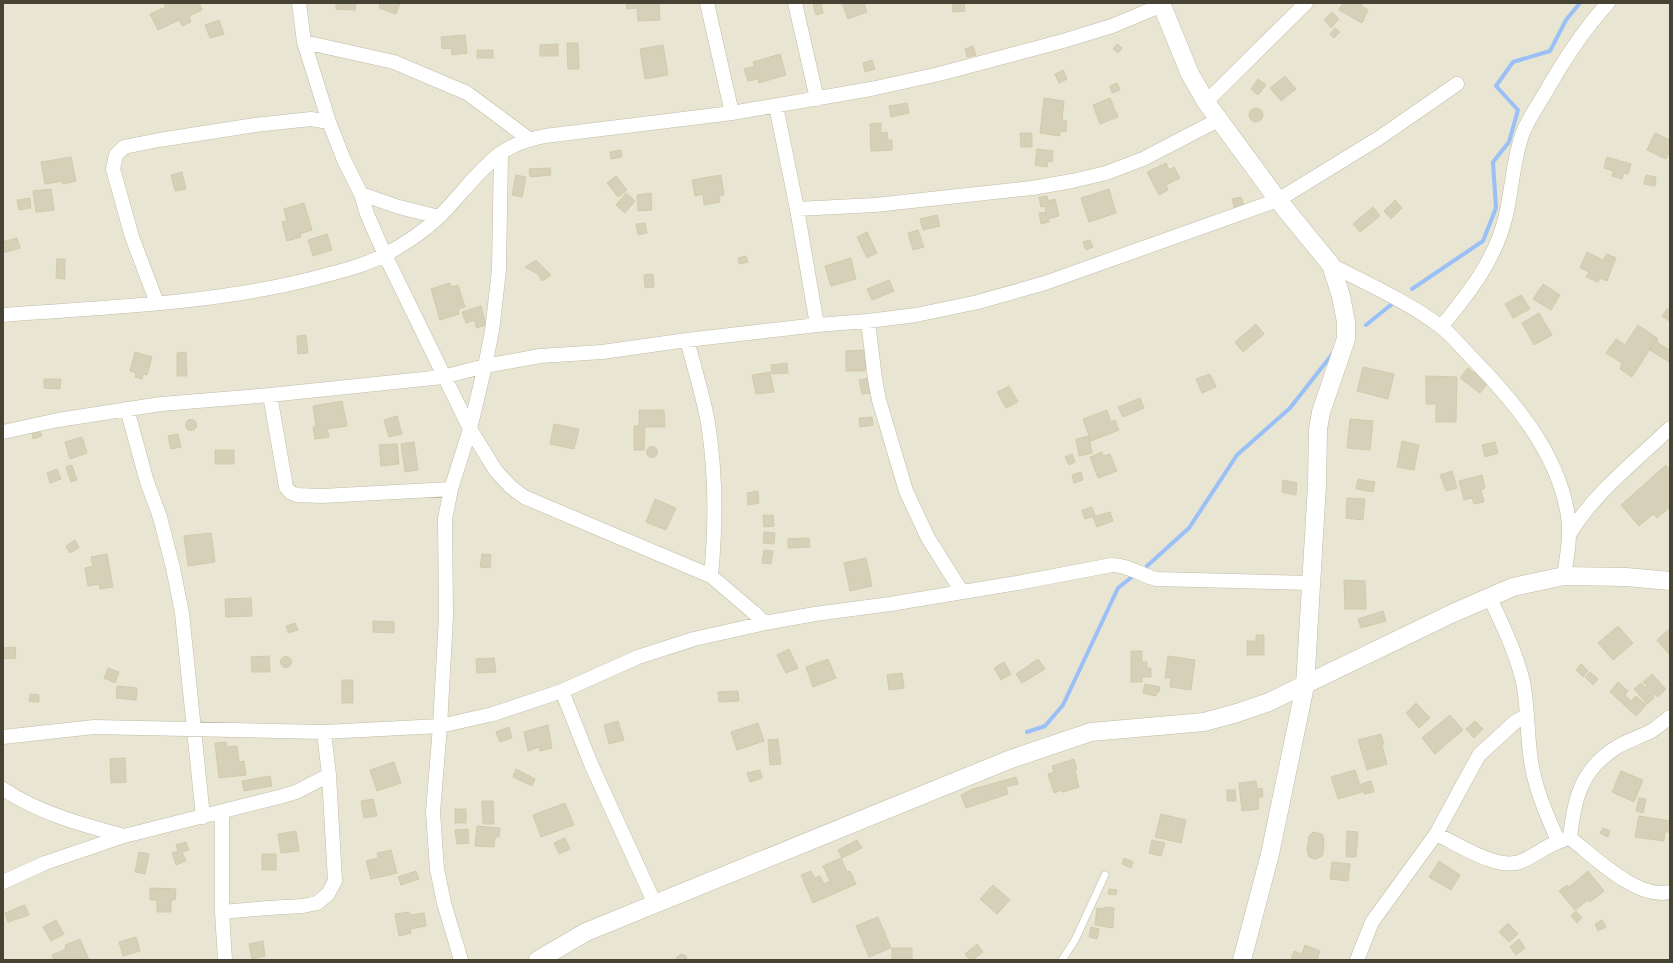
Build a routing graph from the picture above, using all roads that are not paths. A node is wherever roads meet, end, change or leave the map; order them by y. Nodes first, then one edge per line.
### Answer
1 (299, 3) edge
2 (707, 3) edge
3 (795, 3) edge
4 (1306, 3) edge
5 (1608, 3) edge
6 (1162, 4) edge
7 (304, 42) junction
8 (1457, 84) dead end
9 (817, 99) junction
10 (1206, 102) junction
11 (776, 106) junction
12 (732, 113) junction
13 (1218, 120) junction
14 (329, 122) junction
15 (529, 140) junction
16 (501, 153) junction
17 (361, 194) junction
18 (1278, 200) junction
19 (797, 209) junction
20 (439, 217) junction
21 (385, 255) junction
22 (1332, 265) junction
23 (157, 303) junction
24 (3, 315) edge
25 (868, 321) junction
26 (817, 325) junction
27 (1441, 327) junction
28 (687, 340) junction
29 (485, 366) junction
30 (443, 377) junction
31 (270, 395) junction
32 (127, 409) junction
33 (1670, 428) edge
34 (470, 429) junction
35 (3, 432) edge
36 (451, 490) junction
37 (1570, 533) junction
38 (711, 576) junction
39 (1564, 576) junction
40 (1670, 582) edge
41 (1311, 583) junction
42 (962, 592) junction
43 (1489, 596) junction
44 (765, 623) junction
45 (1305, 686) junction
46 (562, 691) junction
47 (1526, 716) junction
48 (1670, 718) edge
49 (440, 726) junction
50 (193, 729) junction
51 (324, 732) junction
52 (3, 737) edge
53 (329, 775) junction
54 (3, 789) edge
55 (222, 812) junction
56 (203, 817) junction
57 (1436, 834) junction
58 (124, 836) junction
59 (1564, 840) junction
60 (1104, 875) dead end
61 (3, 882) edge
62 (1670, 892) edge
63 (654, 904) junction
64 (222, 912) junction
65 (225, 960) edge
66 (461, 960) edge
67 (538, 960) edge
68 (1062, 960) edge
69 (1242, 960) edge
70 (1356, 960) edge

1 - 7 street
2 - 12 street
3 - 9 street
4 - 10 street
5 - 27 street
6 - 9 street
6 - 10 street
7 - 14 street
7 - 15 street
8 - 18 street
9 - 11 street
10 - 13 street
11 - 12 street
11 - 19 street
12 - 15 street
13 - 18 street
13 - 19 street
14 - 17 street
14 - 23 street
15 - 16 street
16 - 20 street
16 - 29 street
17 - 20 street
17 - 21 street
18 - 22 street
18 - 25 street
19 - 26 street
20 - 21 street
21 - 23 street
21 - 30 street
22 - 27 street
22 - 41 street
23 - 24 street
25 - 26 street
25 - 42 street
26 - 28 street
27 - 37 street
28 - 29 street
28 - 38 street
29 - 30 street
29 - 34 street
30 - 31 street
30 - 34 street
31 - 32 street
31 - 36 street
32 - 35 street
32 - 50 street
33 - 37 street
34 - 36 street
34 - 38 street
36 - 49 street
37 - 39 street
38 - 44 street
39 - 40 street
39 - 43 street
41 - 42 street
41 - 45 street
42 - 44 street
43 - 45 street
43 - 47 street
44 - 46 street
45 - 63 street
45 - 69 street
46 - 49 street
46 - 63 street
47 - 57 street
47 - 59 street
48 - 59 street
49 - 51 street
49 - 66 street
50 - 51 street
50 - 52 street
50 - 56 street
51 - 53 street
53 - 55 street
53 - 64 street
54 - 58 street
55 - 56 street
55 - 64 street
56 - 58 street
57 - 59 street
57 - 70 street
58 - 61 street
59 - 62 street
60 - 68 lane
63 - 67 street
64 - 65 street

